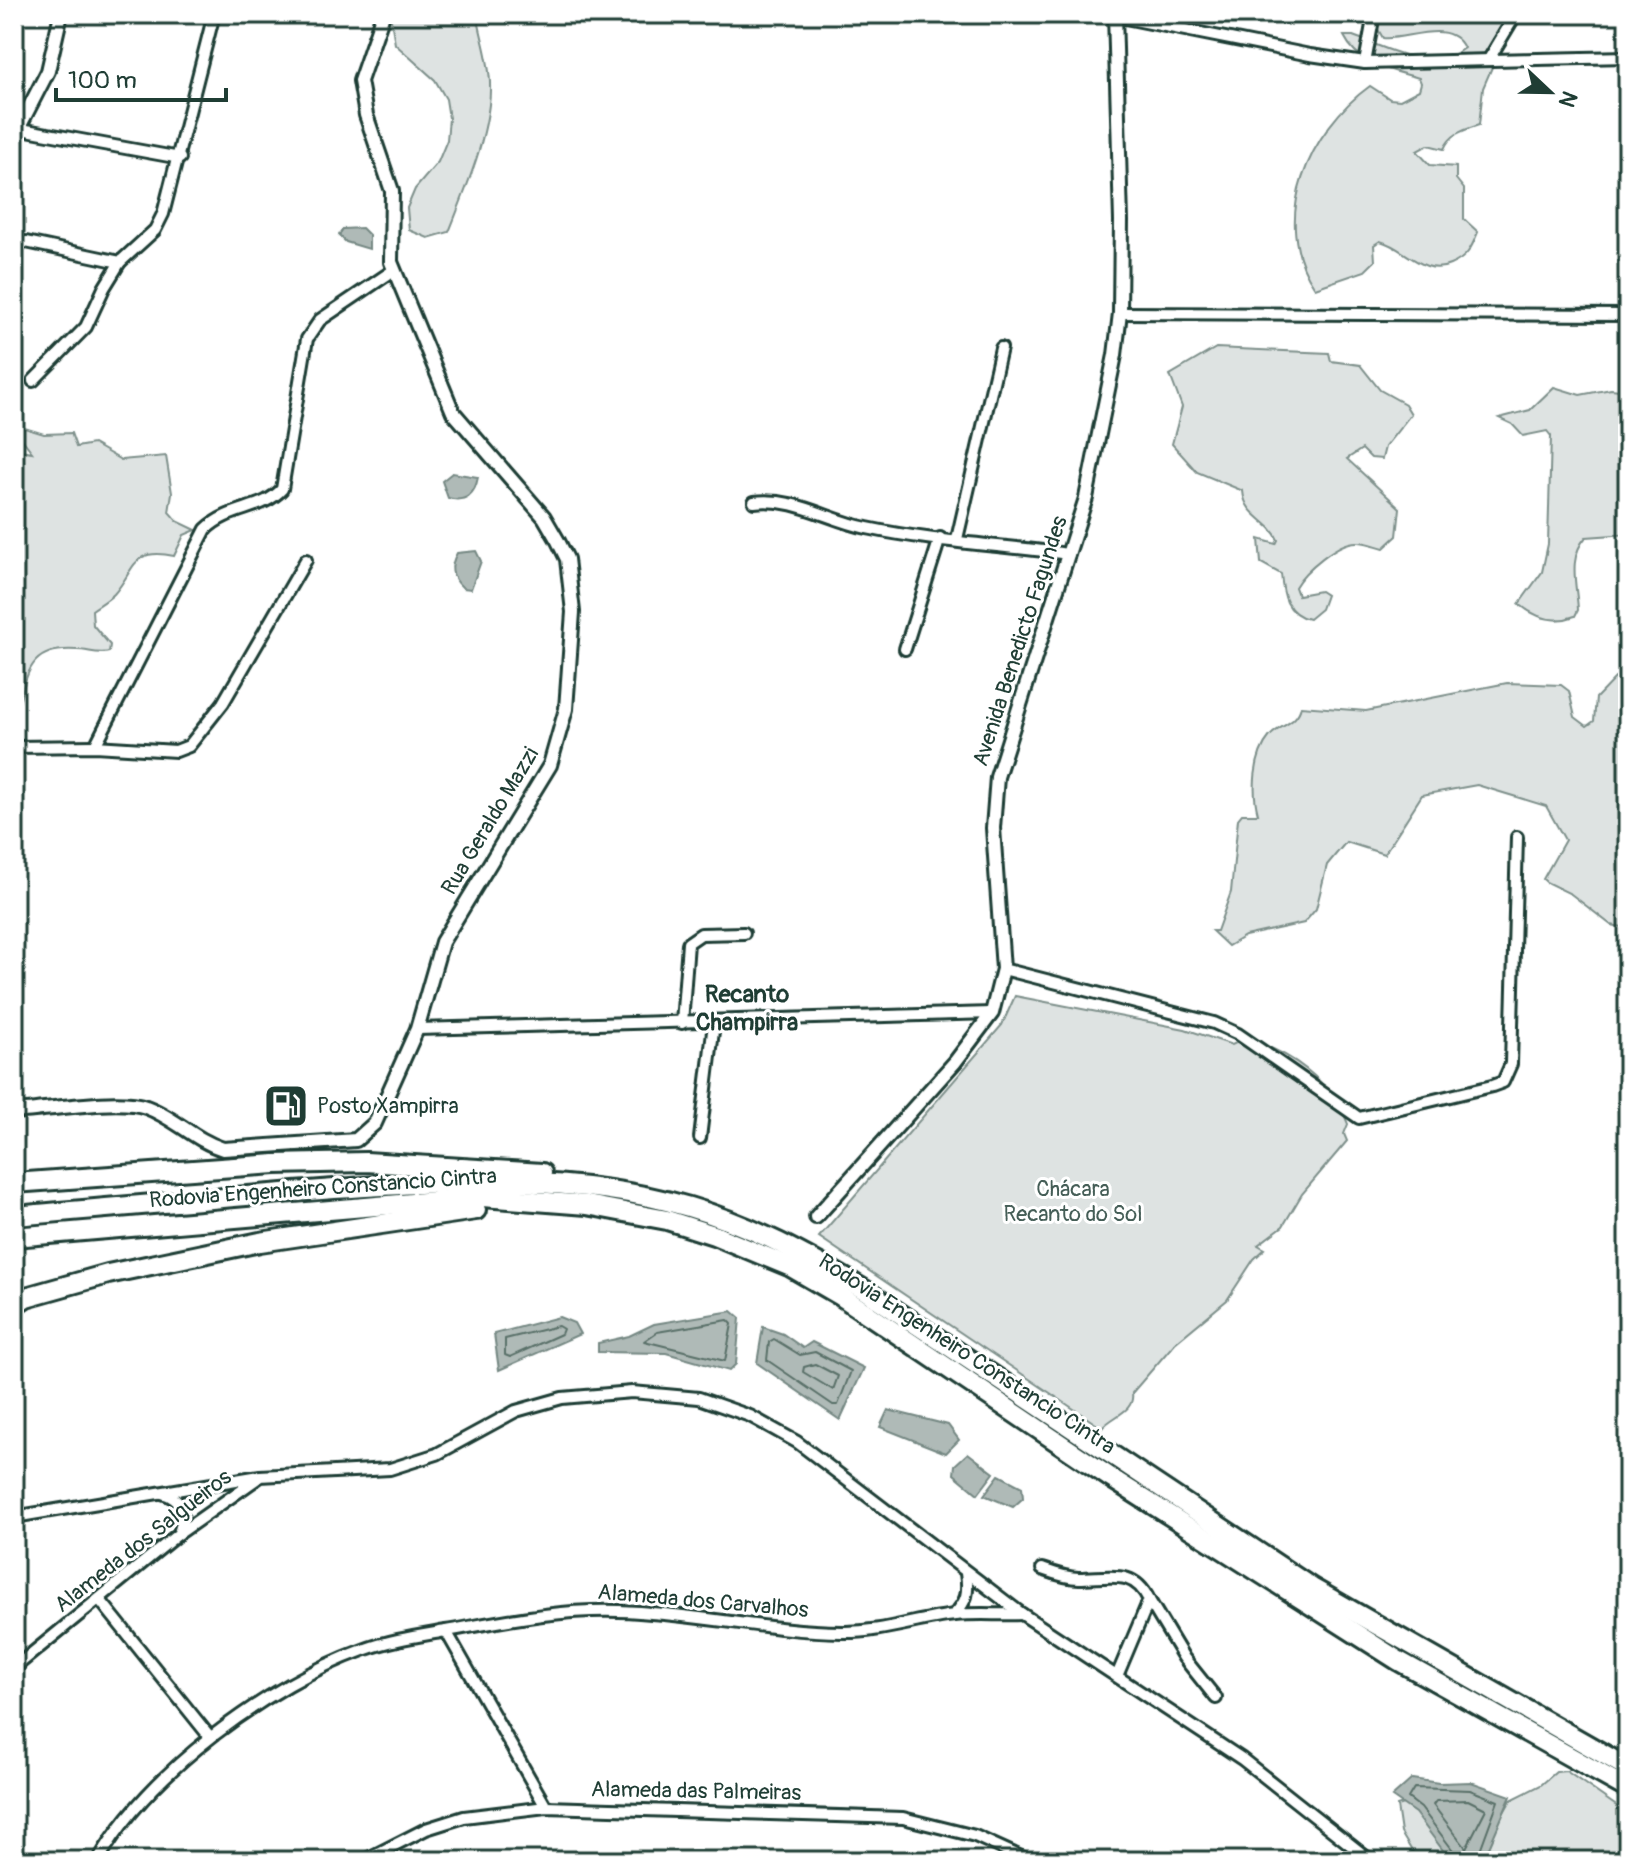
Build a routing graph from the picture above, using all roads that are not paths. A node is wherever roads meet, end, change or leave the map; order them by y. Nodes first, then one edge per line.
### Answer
1 (61, 14) edge
2 (214, 14) edge
3 (383, 14) edge
4 (1374, 14) edge
5 (1516, 14) edge
6 (1115, 15) edge
7 (1628, 57) edge
8 (1489, 59) junction
9 (1365, 63) junction
10 (18, 133) edge
11 (180, 158) junction
12 (26, 242) dead end
13 (120, 262) junction
14 (394, 270) junction
15 (1120, 313) junction
16 (1628, 315) edge
17 (1001, 348) dead end
18 (33, 381) dead end
19 (754, 502) dead end
20 (940, 538) junction
21 (957, 539) junction
22 (1069, 554) junction
23 (306, 560) dead end
24 (905, 649) dead end
25 (95, 746) junction
26 (14, 747) edge
27 (1517, 837) dead end
28 (744, 933) dead end
29 (1003, 969) junction
30 (992, 1013) junction
31 (682, 1023) junction
32 (714, 1023) junction
33 (417, 1029) junction
34 (14, 1112) edge
35 (700, 1138) dead end
36 (14, 1183) edge
37 (585, 1196) junction
38 (14, 1216) edge
39 (816, 1217) dead end
40 (14, 1237) edge
41 (14, 1305) edge
42 (260, 1476) junction
43 (157, 1492) junction
44 (14, 1517) edge
45 (177, 1535) junction
46 (1042, 1569) dead end
47 (966, 1573) junction
48 (100, 1600) junction
49 (1149, 1600) junction
50 (1022, 1614) junction
51 (954, 1615) junction
52 (446, 1631) junction
53 (14, 1668) edge
54 (1117, 1676) junction
55 (1216, 1698) dead end
56 (210, 1737) junction
57 (1628, 1768) edge
58 (1628, 1789) edge
59 (546, 1807) junction
60 (98, 1861) edge
61 (363, 1861) edge
62 (1030, 1861) edge
63 (1371, 1861) edge

1 - 10 street
2 - 11 street
3 - 14 street, Rua Geraldo Mazzi
4 - 9 street
5 - 8 street
6 - 9 street
6 - 15 street, Avenida Benedicto Fagundes
7 - 8 street
8 - 9 street
10 - 11 street
11 - 13 street
12 - 13 street
13 - 18 street
14 - 25 street
14 - 33 street, Rua Geraldo Mazzi
15 - 16 street
15 - 22 street, Avenida Benedicto Fagundes
17 - 21 street
19 - 20 street
20 - 21 street
20 - 24 street
21 - 22 street
22 - 29 street, Avenida Benedicto Fagundes
23 - 25 street
25 - 26 street
27 - 29 street
28 - 31 street
29 - 30 street, Avenida Benedicto Fagundes
30 - 32 street
30 - 39 street, Avenida Benedicto Fagundes
31 - 32 street
31 - 33 street
32 - 35 street
33 - 34 street, Rua Geraldo Mazzi
36 - 37 highway
37 - 38 highway, Rodovia Engenheiro Constancio Cintra
37 - 40 highway, Rodovia Engenheiro Constancio Cintra
37 - 41 highway
37 - 57 highway, Rodovia Engenheiro Constancio Cintra
37 - 58 highway, Rodovia Engenheiro Constancio Cintra
42 - 43 street
42 - 45 street, Alameda dos Salgueiros
42 - 47 street
43 - 44 street
43 - 45 street
45 - 48 street, Alameda dos Salgueiros
46 - 49 street
47 - 50 street
47 - 51 street
48 - 53 street, Alameda dos Salgueiros
48 - 56 street
49 - 54 street
49 - 55 street
50 - 51 street, Alameda dos Carvalhos
50 - 54 street
51 - 52 street, Alameda dos Carvalhos
52 - 56 street, Alameda dos Carvalhos
52 - 59 street
54 - 63 street
56 - 60 street, Alameda dos Carvalhos
59 - 61 street, Alameda das Palmeiras
59 - 62 street, Alameda das Palmeiras

